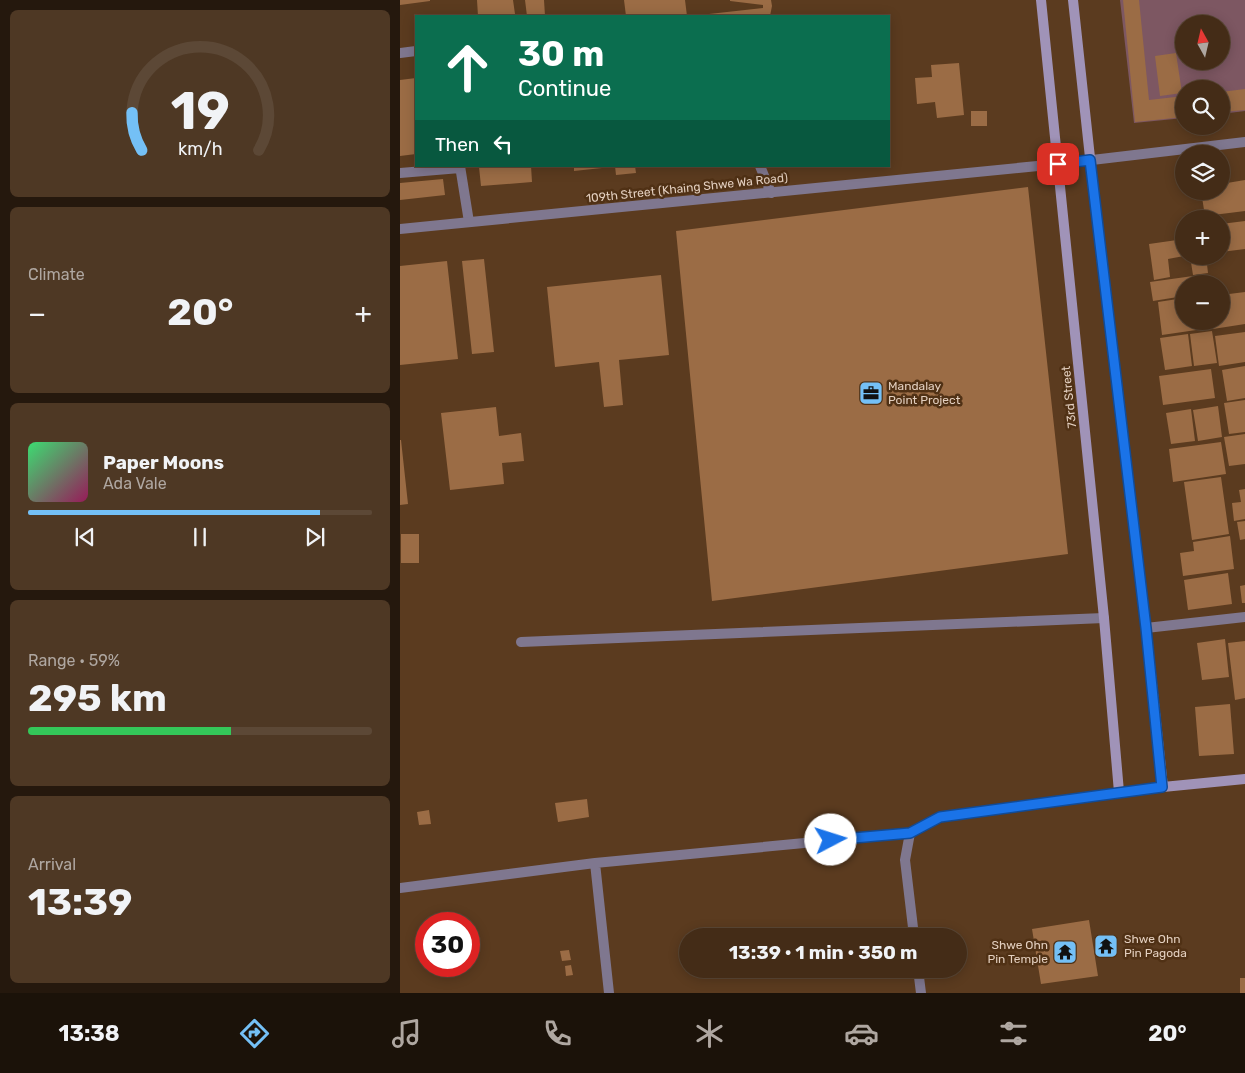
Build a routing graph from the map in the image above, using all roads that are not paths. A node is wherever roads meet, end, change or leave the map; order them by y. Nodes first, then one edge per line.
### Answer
1 (1042, 0) edge
2 (1073, 0) edge
3 (415, 51) edge
4 (400, 53) edge
5 (1245, 142) edge
6 (1090, 160) junction
7 (1058, 164) junction
8 (460, 167) edge
9 (760, 167) edge
10 (400, 173) edge
11 (771, 193) junction
12 (469, 222) junction
13 (400, 229) edge
14 (1245, 617) edge
15 (1104, 618) junction
16 (1146, 628) junction
17 (521, 642) dead end
18 (1245, 779) edge
19 (1162, 787) junction
20 (1119, 792) junction
21 (910, 833) junction
22 (594, 863) junction
23 (400, 888) edge
24 (913, 928) edge
25 (919, 978) edge
26 (609, 993) edge
27 (921, 993) edge

1 - 7 main road, 73rd Street
2 - 6 main road
3 - 4 street
5 - 6 street, 109th Street (Khaing Shwe Wa Road)
6 - 7 street, 109th Street (Khaing Shwe Wa Road)
6 - 16 main road
7 - 11 street, 109th Street (Khaing Shwe Wa Road)
7 - 15 main road, 73rd Street
8 - 10 street
8 - 12 street
9 - 11 street
11 - 12 street, 109th Street (Khaing Shwe Wa Road)
12 - 13 street, 109th Street (Khaing Shwe Wa Road)
14 - 16 street
15 - 17 street
15 - 20 main road, 73rd Street
16 - 19 main road
18 - 19 main road
19 - 20 main road
20 - 21 main road
21 - 22 street
21 - 24 street
22 - 23 street
22 - 26 street
25 - 27 street

